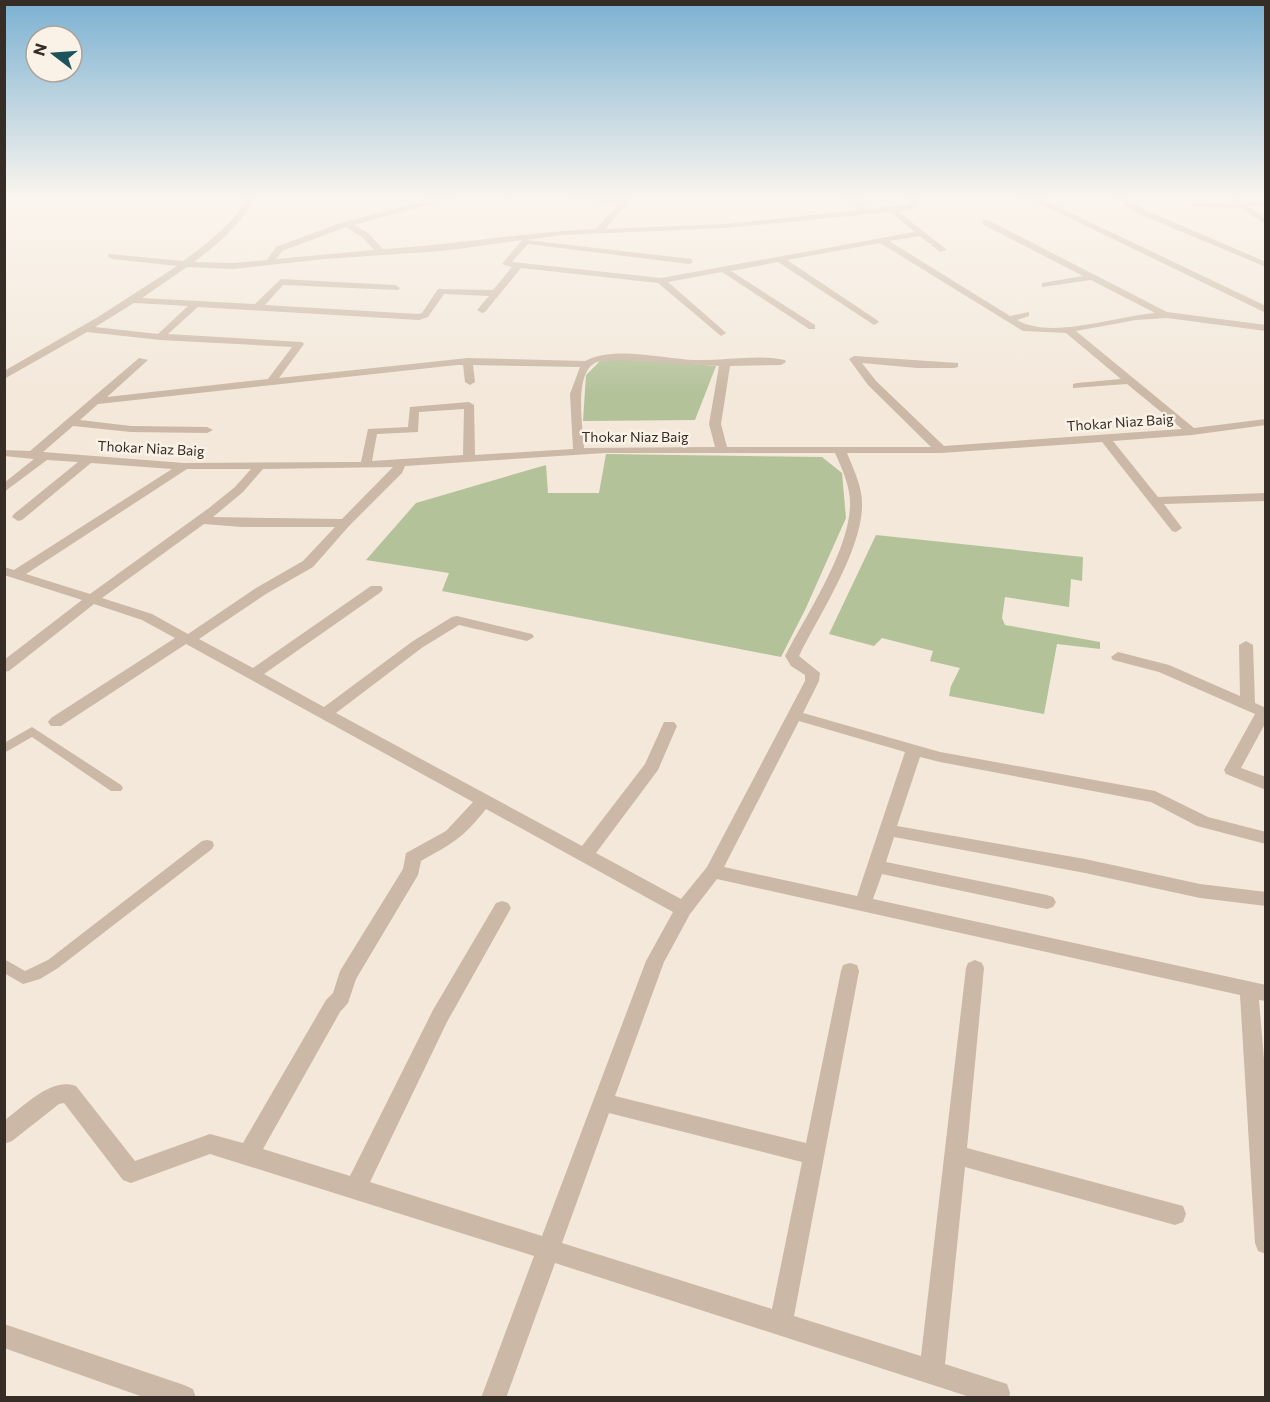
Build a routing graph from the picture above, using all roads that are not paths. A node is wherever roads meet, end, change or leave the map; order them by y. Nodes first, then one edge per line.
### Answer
1 (162, 261) edge
2 (188, 261) edge
3 (268, 261) edge
4 (505, 261) edge
5 (773, 261) edge
6 (783, 261) edge
7 (916, 261) edge
8 (1062, 261) edge
9 (1166, 261) edge
10 (185, 264) junction
11 (518, 266) junction
12 (724, 270) junction
13 (1092, 277) junction
14 (661, 281) junction
15 (1045, 285) dead end
16 (395, 288) dead end
17 (494, 293) junction
18 (132, 300) junction
19 (196, 304) junction
20 (257, 308) junction
21 (1266, 309) edge
22 (482, 310) dead end
23 (1026, 314) dead end
24 (1167, 315) junction
25 (1009, 319) junction
26 (874, 322) dead end
27 (812, 327) dead end
28 (1266, 328) edge
29 (85, 329) junction
30 (1068, 330) junction
31 (721, 333) dead end
32 (160, 337) junction
33 (143, 360) dead end
34 (468, 361) junction
35 (781, 362) dead end
36 (725, 363) junction
37 (587, 364) junction
38 (954, 365) dead end
39 (4, 376) edge
40 (1128, 381) junction
41 (271, 382) junction
42 (470, 382) dead end
43 (1077, 386) dead end
44 (97, 400) junction
45 (1266, 422) edge
46 (72, 423) junction
47 (207, 430) dead end
48 (1192, 432) junction
49 (1106, 439) junction
50 (940, 450) junction
51 (722, 451) junction
52 (840, 451) junction
53 (579, 452) junction
54 (4, 453) edge
55 (38, 456) junction
56 (88, 459) junction
57 (469, 459) junction
58 (400, 463) junction
59 (366, 465) junction
60 (184, 466) junction
61 (259, 466) junction
62 (4, 489) edge
63 (1266, 497) edge
64 (1156, 501) junction
65 (18, 517) dead end
66 (200, 520) junction
67 (345, 523) junction
68 (1176, 528) dead end
69 (10, 573) edge
70 (376, 589) dead end
71 (91, 600) junction
72 (527, 637) dead end
73 (187, 639) junction
74 (1245, 645) dead end
75 (1118, 657) dead end
76 (4, 668) edge
77 (253, 675) junction
78 (1259, 710) edge
79 (325, 714) junction
80 (794, 715) junction
81 (56, 722) dead end
82 (669, 726) dead end
83 (4, 748) edge
84 (914, 750) junction
85 (1266, 784) edge
86 (116, 788) dead end
87 (483, 800) junction
88 (887, 830) junction
89 (1266, 838) edge
90 (207, 845) dead end
91 (585, 855) junction
92 (875, 866) junction
93 (713, 871) junction
94 (1266, 899) edge
95 (1047, 902) dead end
96 (863, 904) junction
97 (502, 908) dead end
98 (684, 909) junction
99 (4, 965) edge
100 (975, 968) dead end
101 (850, 971) dead end
102 (1257, 992) edge
103 (602, 1102) junction
104 (4, 1134) edge
105 (248, 1154) junction
106 (814, 1155) junction
107 (956, 1155) junction
108 (356, 1188) junction
109 (1175, 1214) dead end
110 (1266, 1243) edge
111 (548, 1250) junction
112 (781, 1324) junction
113 (4, 1336) edge
114 (932, 1372) junction
115 (998, 1393) dead end
116 (184, 1398) edge
117 (493, 1398) edge

1 - 10 street
2 - 10 street
3 - 10 street
4 - 11 street
5 - 12 street
6 - 26 street
7 - 25 street
8 - 13 street
9 - 21 street
10 - 18 street
11 - 14 street
11 - 17 street
12 - 14 street
12 - 27 street
13 - 15 street
13 - 24 street
14 - 31 street
16 - 20 street
17 - 20 street
17 - 22 street
18 - 19 street
18 - 29 street
19 - 20 street
19 - 32 street
23 - 25 street
24 - 28 street
24 - 30 street
25 - 30 street
29 - 32 street
29 - 39 street
30 - 40 street
32 - 41 street
33 - 44 street
34 - 37 street
34 - 41 street
34 - 42 street
35 - 36 street
36 - 37 street
36 - 51 street
37 - 53 street
38 - 50 street
40 - 43 street
40 - 48 street
41 - 44 street
44 - 46 street
45 - 48 street, Thokar Niaz Baig
46 - 47 street
46 - 55 street
48 - 49 street, Thokar Niaz Baig
49 - 50 street, Thokar Niaz Baig
49 - 64 street
50 - 52 street, Thokar Niaz Baig
51 - 52 street, Thokar Niaz Baig
51 - 53 street, Thokar Niaz Baig
52 - 80 street
53 - 57 street, Thokar Niaz Baig
54 - 55 street, Thokar Niaz Baig
55 - 56 street, Thokar Niaz Baig
55 - 62 street
56 - 60 street, Thokar Niaz Baig
56 - 65 street
57 - 58 street, Thokar Niaz Baig
57 - 59 street
58 - 59 street, Thokar Niaz Baig
58 - 67 street
59 - 61 street, Thokar Niaz Baig
60 - 61 street, Thokar Niaz Baig
60 - 69 street
61 - 66 street
63 - 64 street
64 - 68 street
66 - 67 street
66 - 71 street
67 - 73 street
69 - 71 street
70 - 77 street
71 - 73 street
71 - 76 street
72 - 79 street
73 - 77 street
73 - 81 street
74 - 78 street
75 - 78 street
77 - 79 street
78 - 85 street
79 - 87 street
80 - 84 street
80 - 93 street
82 - 91 street
83 - 86 lane
84 - 88 street
84 - 89 street
87 - 91 street
87 - 105 street
88 - 92 street
88 - 94 street
90 - 99 lane
91 - 98 street
92 - 95 street
92 - 96 street
93 - 96 street
93 - 98 street
96 - 102 street
97 - 108 street
98 - 103 street
100 - 107 street
101 - 106 street
102 - 110 street
103 - 106 street
103 - 111 street
104 - 105 street
105 - 108 street
106 - 112 street
107 - 109 street
107 - 114 street
108 - 111 street
111 - 112 street
111 - 117 street
112 - 114 street
113 - 116 street
114 - 115 street

